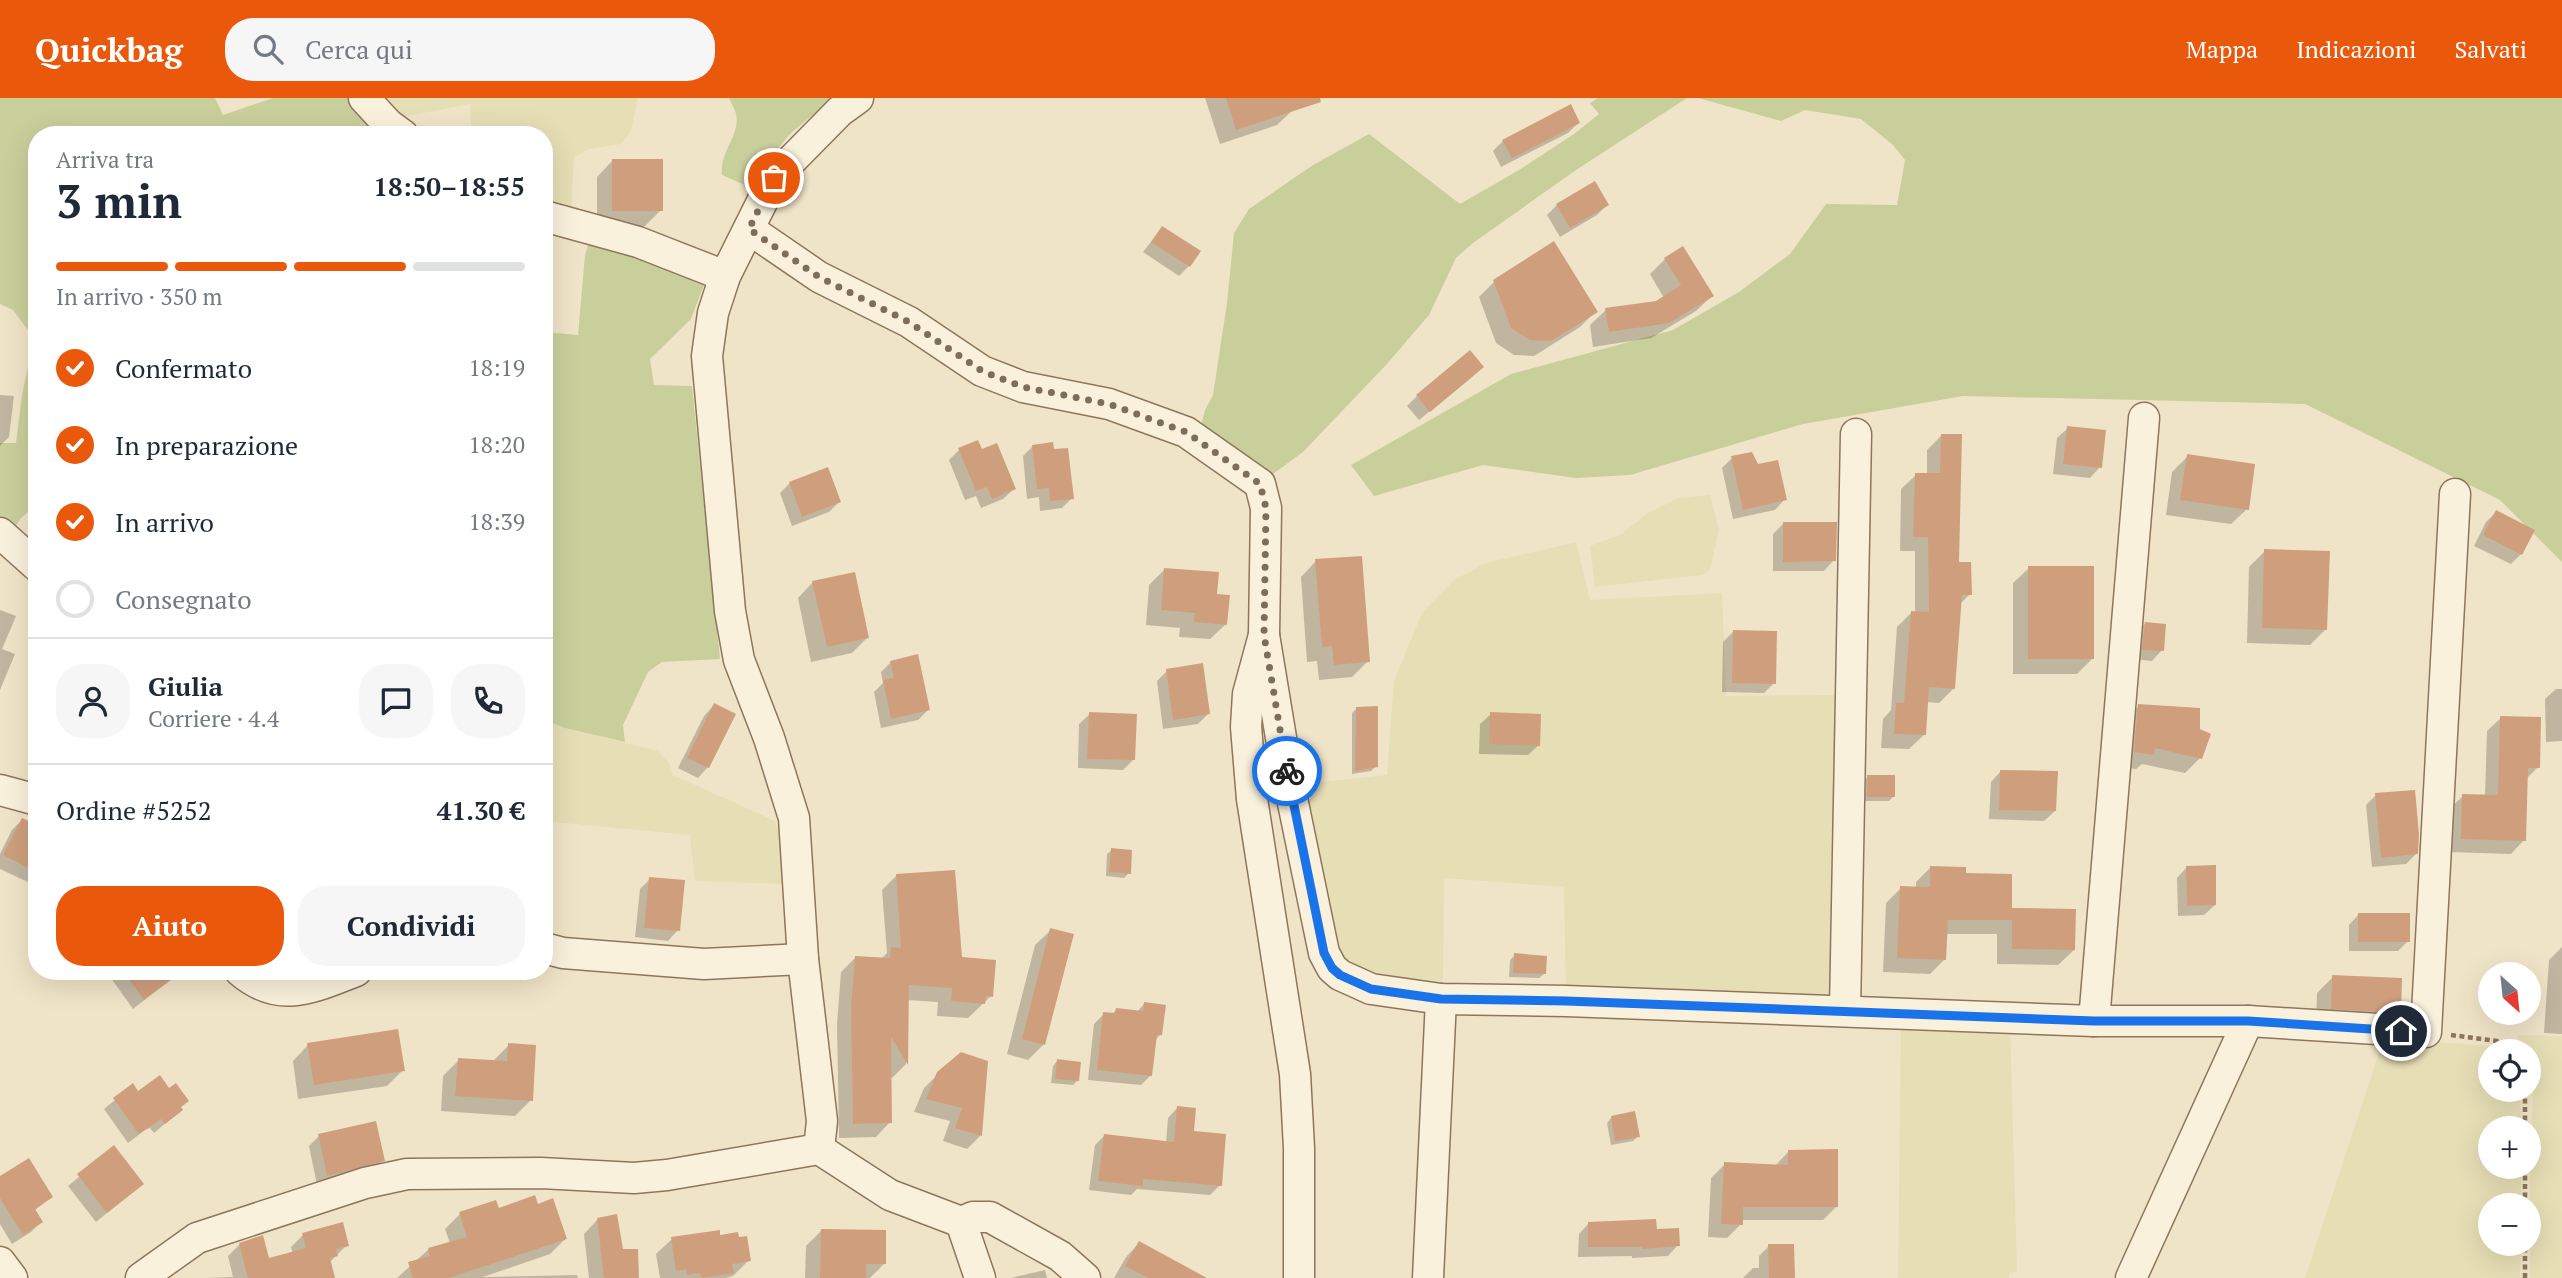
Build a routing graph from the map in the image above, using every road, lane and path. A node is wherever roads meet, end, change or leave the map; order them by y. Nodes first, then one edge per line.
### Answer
1 (364, 98) edge
2 (858, 98) edge
3 (391, 126) edge
4 (553, 218) edge
5 (749, 229) junction
6 (725, 276) junction
7 (2144, 418) dead end
8 (1856, 434) dead end
9 (2455, 494) dead end
10 (0, 533) edge
11 (28, 558) edge
12 (1264, 635) junction
13 (0, 790) edge
14 (28, 798) edge
15 (553, 950) edge
16 (803, 959) junction
17 (253, 980) edge
18 (334, 980) edge
19 (1441, 999) junction
20 (1845, 1011) junction
21 (2094, 1021) junction
22 (2248, 1021) junction
23 (2426, 1032) junction
24 (2481, 1039) edge
25 (819, 1149) junction
26 (961, 1222) junction
27 (2525, 1256) edge
28 (0, 1262) edge
29 (12, 1278) edge
30 (141, 1278) edge
31 (980, 1278) edge
32 (1084, 1278) edge
33 (1299, 1278) edge
34 (1428, 1278) edge
35 (2131, 1278) edge
36 (2525, 1278) edge

1 - 3 street
2 - 5 street
4 - 6 street
5 - 6 street
5 - 12 street
6 - 16 street
7 - 21 street
8 - 20 street
9 - 23 street
10 - 11 street
12 - 19 street
12 - 33 street
13 - 14 street
15 - 16 street
16 - 25 street
17 - 18 street
19 - 20 street
19 - 34 street
20 - 21 street
21 - 22 street
22 - 23 street
22 - 35 street
23 - 24 path
25 - 26 street
25 - 30 street
26 - 31 street
26 - 32 street
27 - 36 path
28 - 29 street

